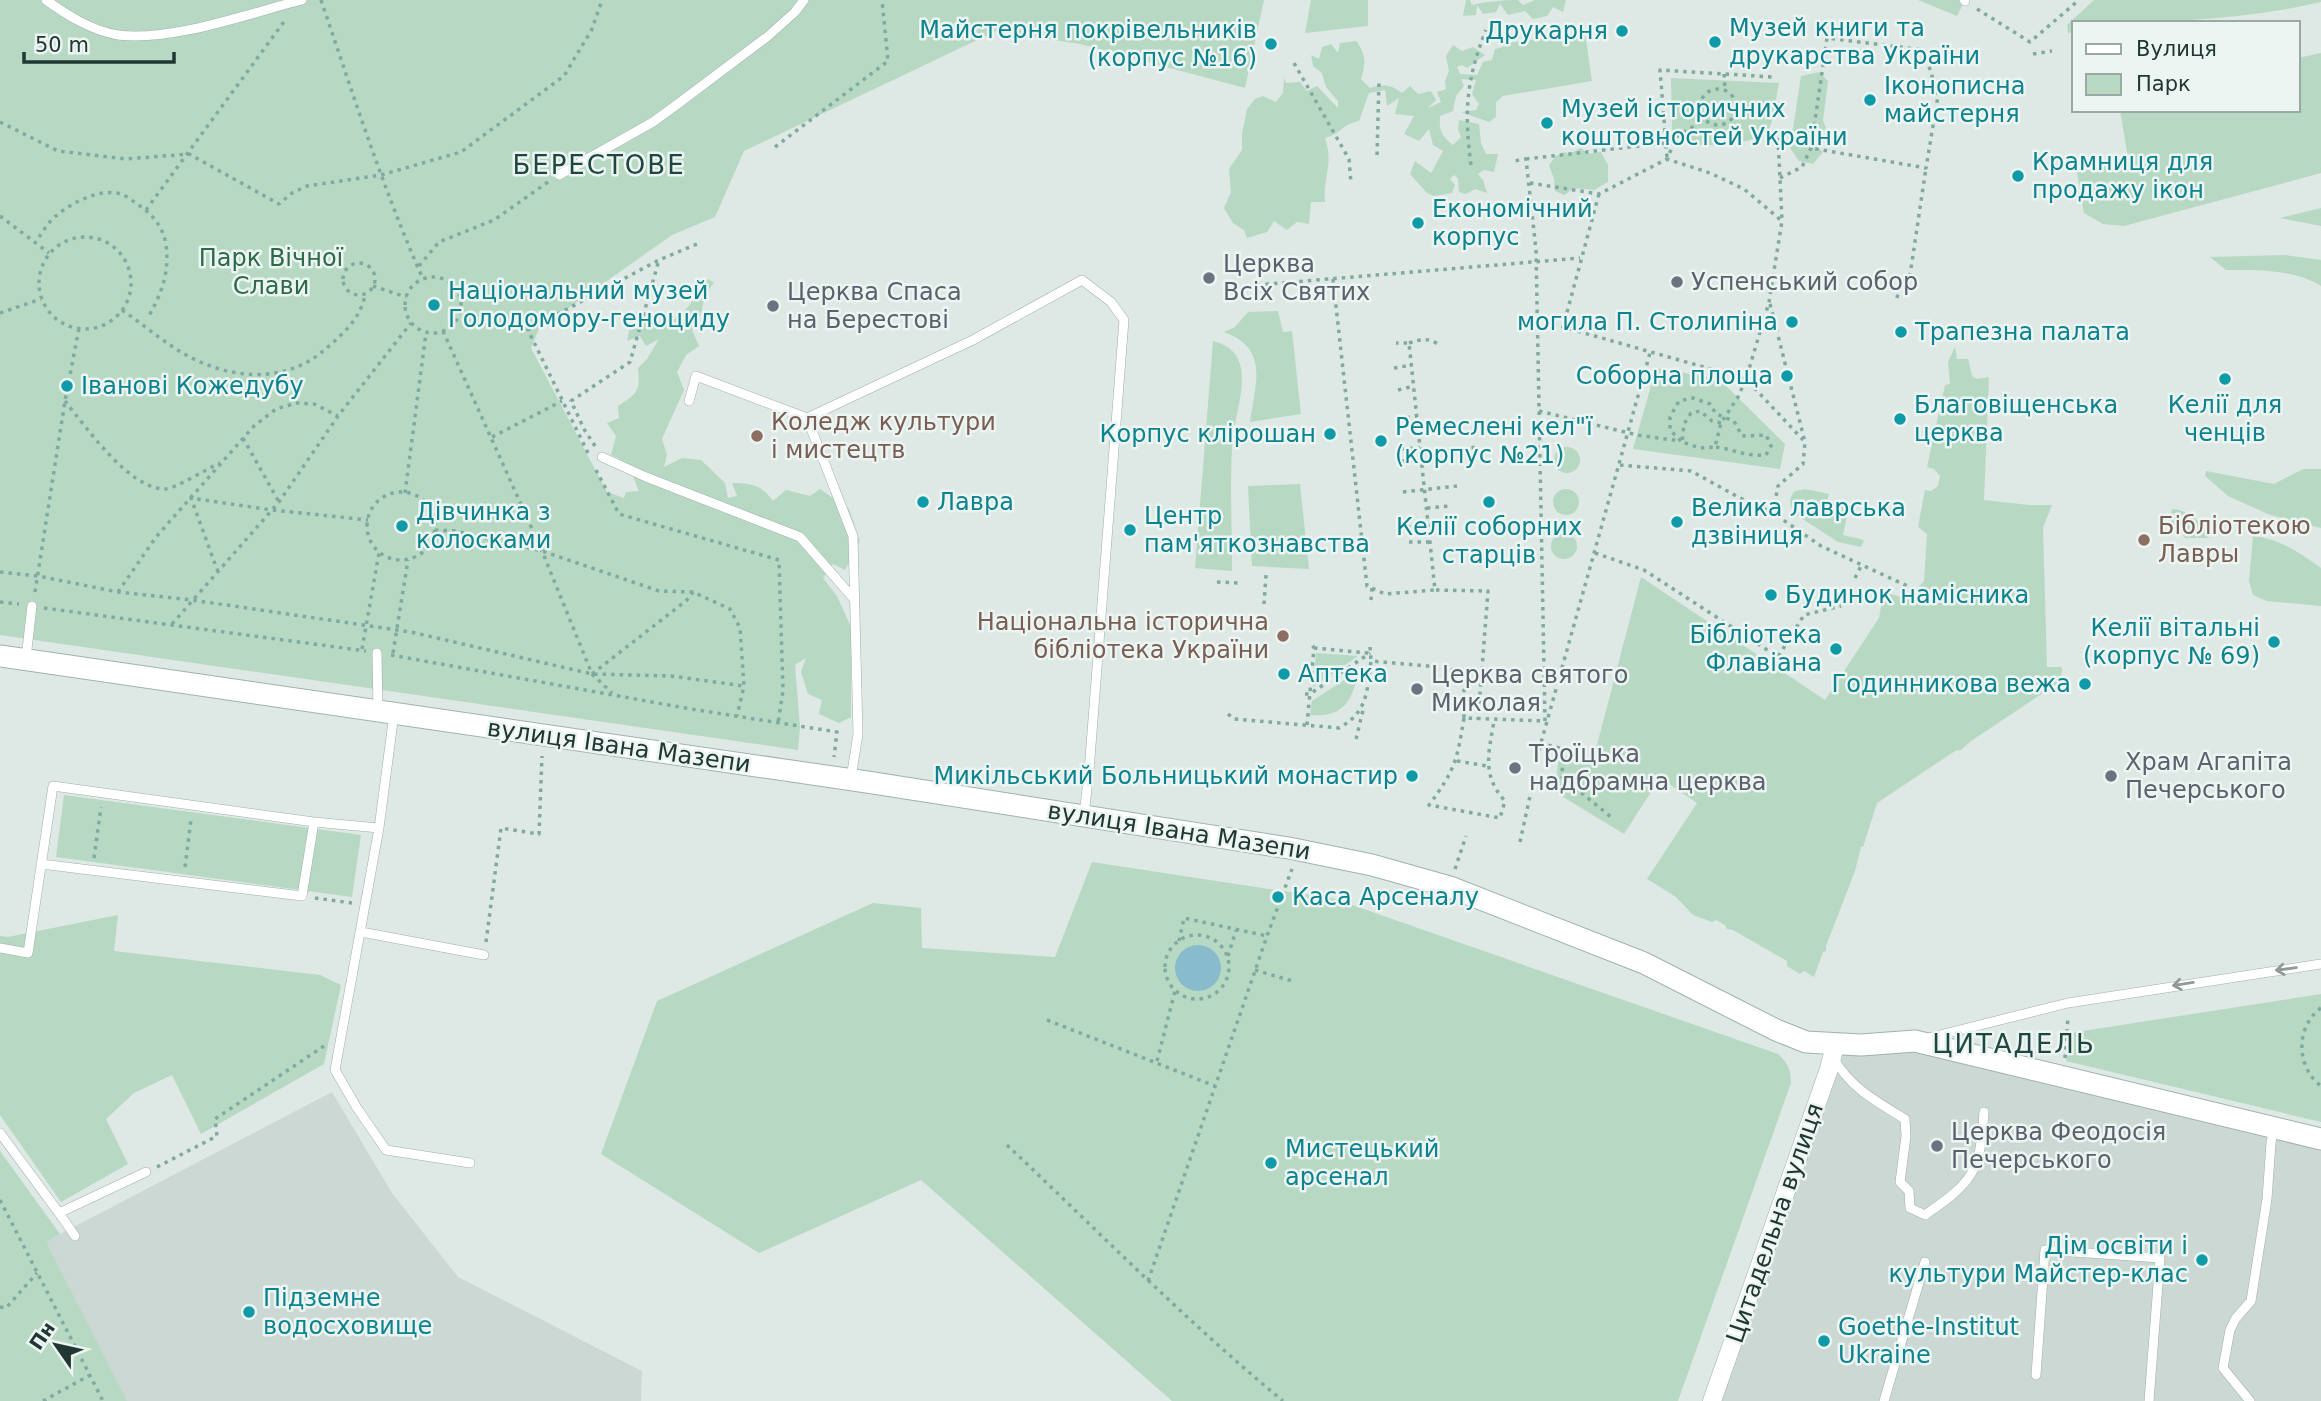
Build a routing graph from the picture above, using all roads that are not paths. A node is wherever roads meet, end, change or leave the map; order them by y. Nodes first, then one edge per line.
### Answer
1 (47, 0) edge
2 (301, 0) edge
3 (804, 0) edge
4 (559, 175) road end
5 (689, 401) dead end
6 (807, 418) junction
7 (603, 457) road end
8 (854, 599) junction
9 (32, 606) road end
10 (377, 653) dead end
11 (0, 656) edge
12 (26, 660) junction
13 (386, 712) junction
14 (841, 778) junction
15 (1084, 815) junction
16 (314, 822) junction
17 (379, 828) junction
18 (41, 864) junction
19 (361, 932) junction
20 (0, 948) edge
21 (484, 955) road end
22 (2321, 964) edge
23 (1915, 1041) junction
24 (1834, 1050) junction
25 (1984, 1111) dead end
26 (2274, 1126) junction
27 (0, 1133) edge
28 (2321, 1139) edge
29 (471, 1163) dead end
30 (146, 1172) road end
31 (59, 1213) junction
32 (75, 1236) dead end
33 (1925, 1262) dead end
34 (2036, 1376) dead end
35 (1712, 1401) edge
36 (1884, 1401) edge
37 (2150, 1401) edge
38 (2250, 1401) edge

1 - 2 lane
3 - 4 lane
5 - 6 lane
6 - 8 lane
6 - 15 lane
7 - 8 lane
8 - 14 lane
9 - 12 lane
10 - 13 lane
11 - 12 main road, вулиця Івана Мазепи
12 - 13 main road, вулиця Івана Мазепи
13 - 14 main road, вулиця Івана Мазепи
13 - 17 lane
14 - 15 main road, вулиця Івана Мазепи
15 - 24 main road, вулиця Івана Мазепи
16 - 17 lane
16 - 18 lane
16 - 18 lane
17 - 19 lane
18 - 20 lane
19 - 21 lane
19 - 29 lane
22 -> 23 lane
23 - 24 main road, вулиця Івана Мазепи
23 - 26 main road, вулиця Івана Мазепи
24 - 25 lane
24 - 35 street, Цитадельна вулиця
26 - 28 main road, вулиця Івана Мазепи
26 - 38 lane
27 - 31 lane
30 - 31 lane
31 - 32 lane
33 - 36 lane
34 - 37 lane

